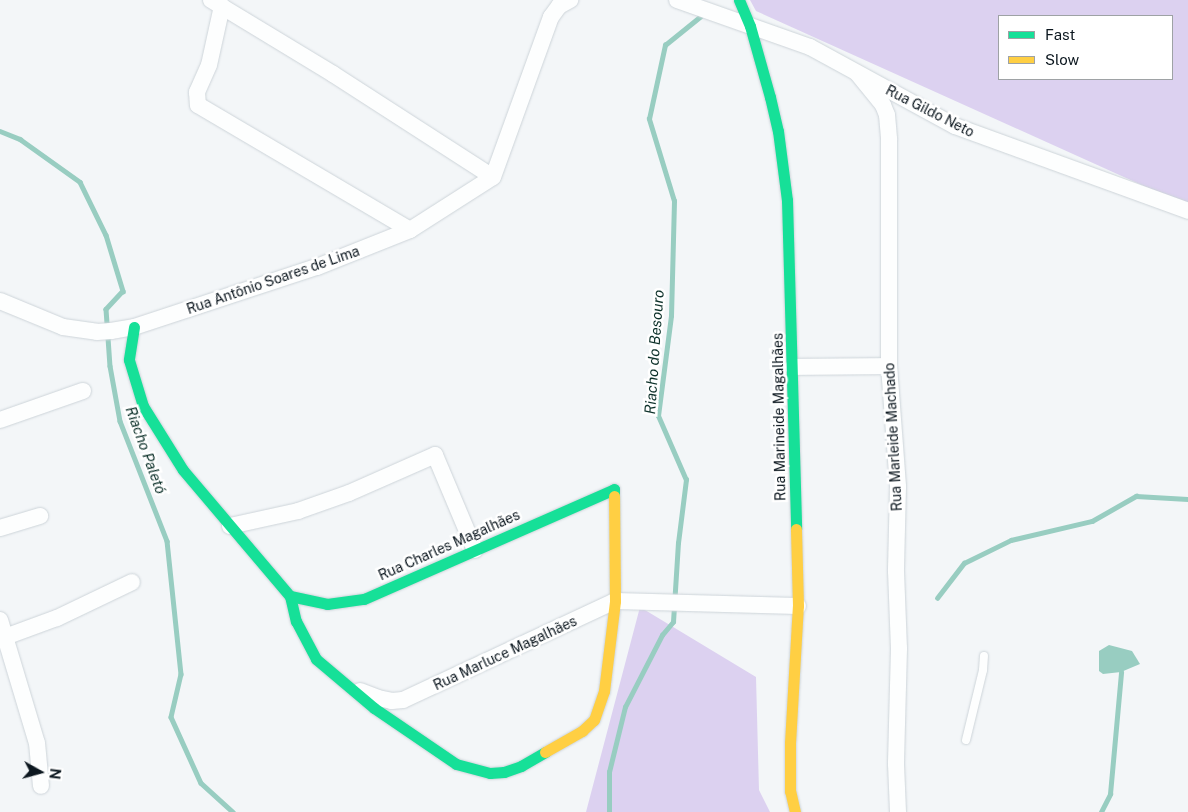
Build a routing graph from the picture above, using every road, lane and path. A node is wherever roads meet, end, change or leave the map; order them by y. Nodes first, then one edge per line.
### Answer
1 (570, 0) edge
2 (677, 0) edge
3 (739, 0) edge
4 (217, 3) edge
5 (750, 26) junction
6 (857, 73) junction
7 (493, 177) junction
8 (1188, 211) edge
9 (410, 230) junction
10 (0, 302) edge
11 (134, 327) junction
12 (890, 366) junction
13 (793, 367) junction
14 (83, 391) dead end
15 (0, 420) edge
16 (40, 516) dead end
17 (230, 526) junction
18 (0, 528) edge
19 (475, 550) junction
20 (132, 582) dead end
21 (290, 596) junction
22 (615, 601) junction
23 (798, 606) junction
24 (0, 620) edge
25 (5, 637) junction
26 (984, 656) dead end
27 (347, 685) junction
28 (966, 740) dead end
29 (41, 786) dead end
30 (795, 812) edge
31 (898, 812) edge

1 - 7 street
2 - 5 street, Rua Gildo Neto
3 - 5 street, Rua Marineide Magalhães
4 - 7 street
4 - 9 street
5 - 6 street, Rua Gildo Neto
5 - 13 street, Rua Marineide Magalhães
6 - 8 street, Rua Gildo Neto
6 - 12 street, Rua Marleide Machado
7 - 9 street, Rua Antônio Soares de Lima
9 - 11 street, Rua Antônio Soares de Lima
10 - 11 street, Rua Antônio Soares de Lima
11 - 17 street
12 - 13 street
12 - 31 street, Rua Marleide Machado
13 - 23 street, Rua Marineide Magalhães
14 - 15 street
16 - 18 street
17 - 19 street
17 - 21 street
19 - 21 street, Rua Charles Magalhães
19 - 22 street, Rua Charles Magalhães
20 - 25 street
21 - 27 street
22 - 23 street, Rua Marluce Magalhães
22 - 27 street, Rua Marluce Magalhães
22 - 27 street
23 - 30 street, Rua Marineide Magalhães
24 - 25 street
25 - 29 street
26 - 28 lane

